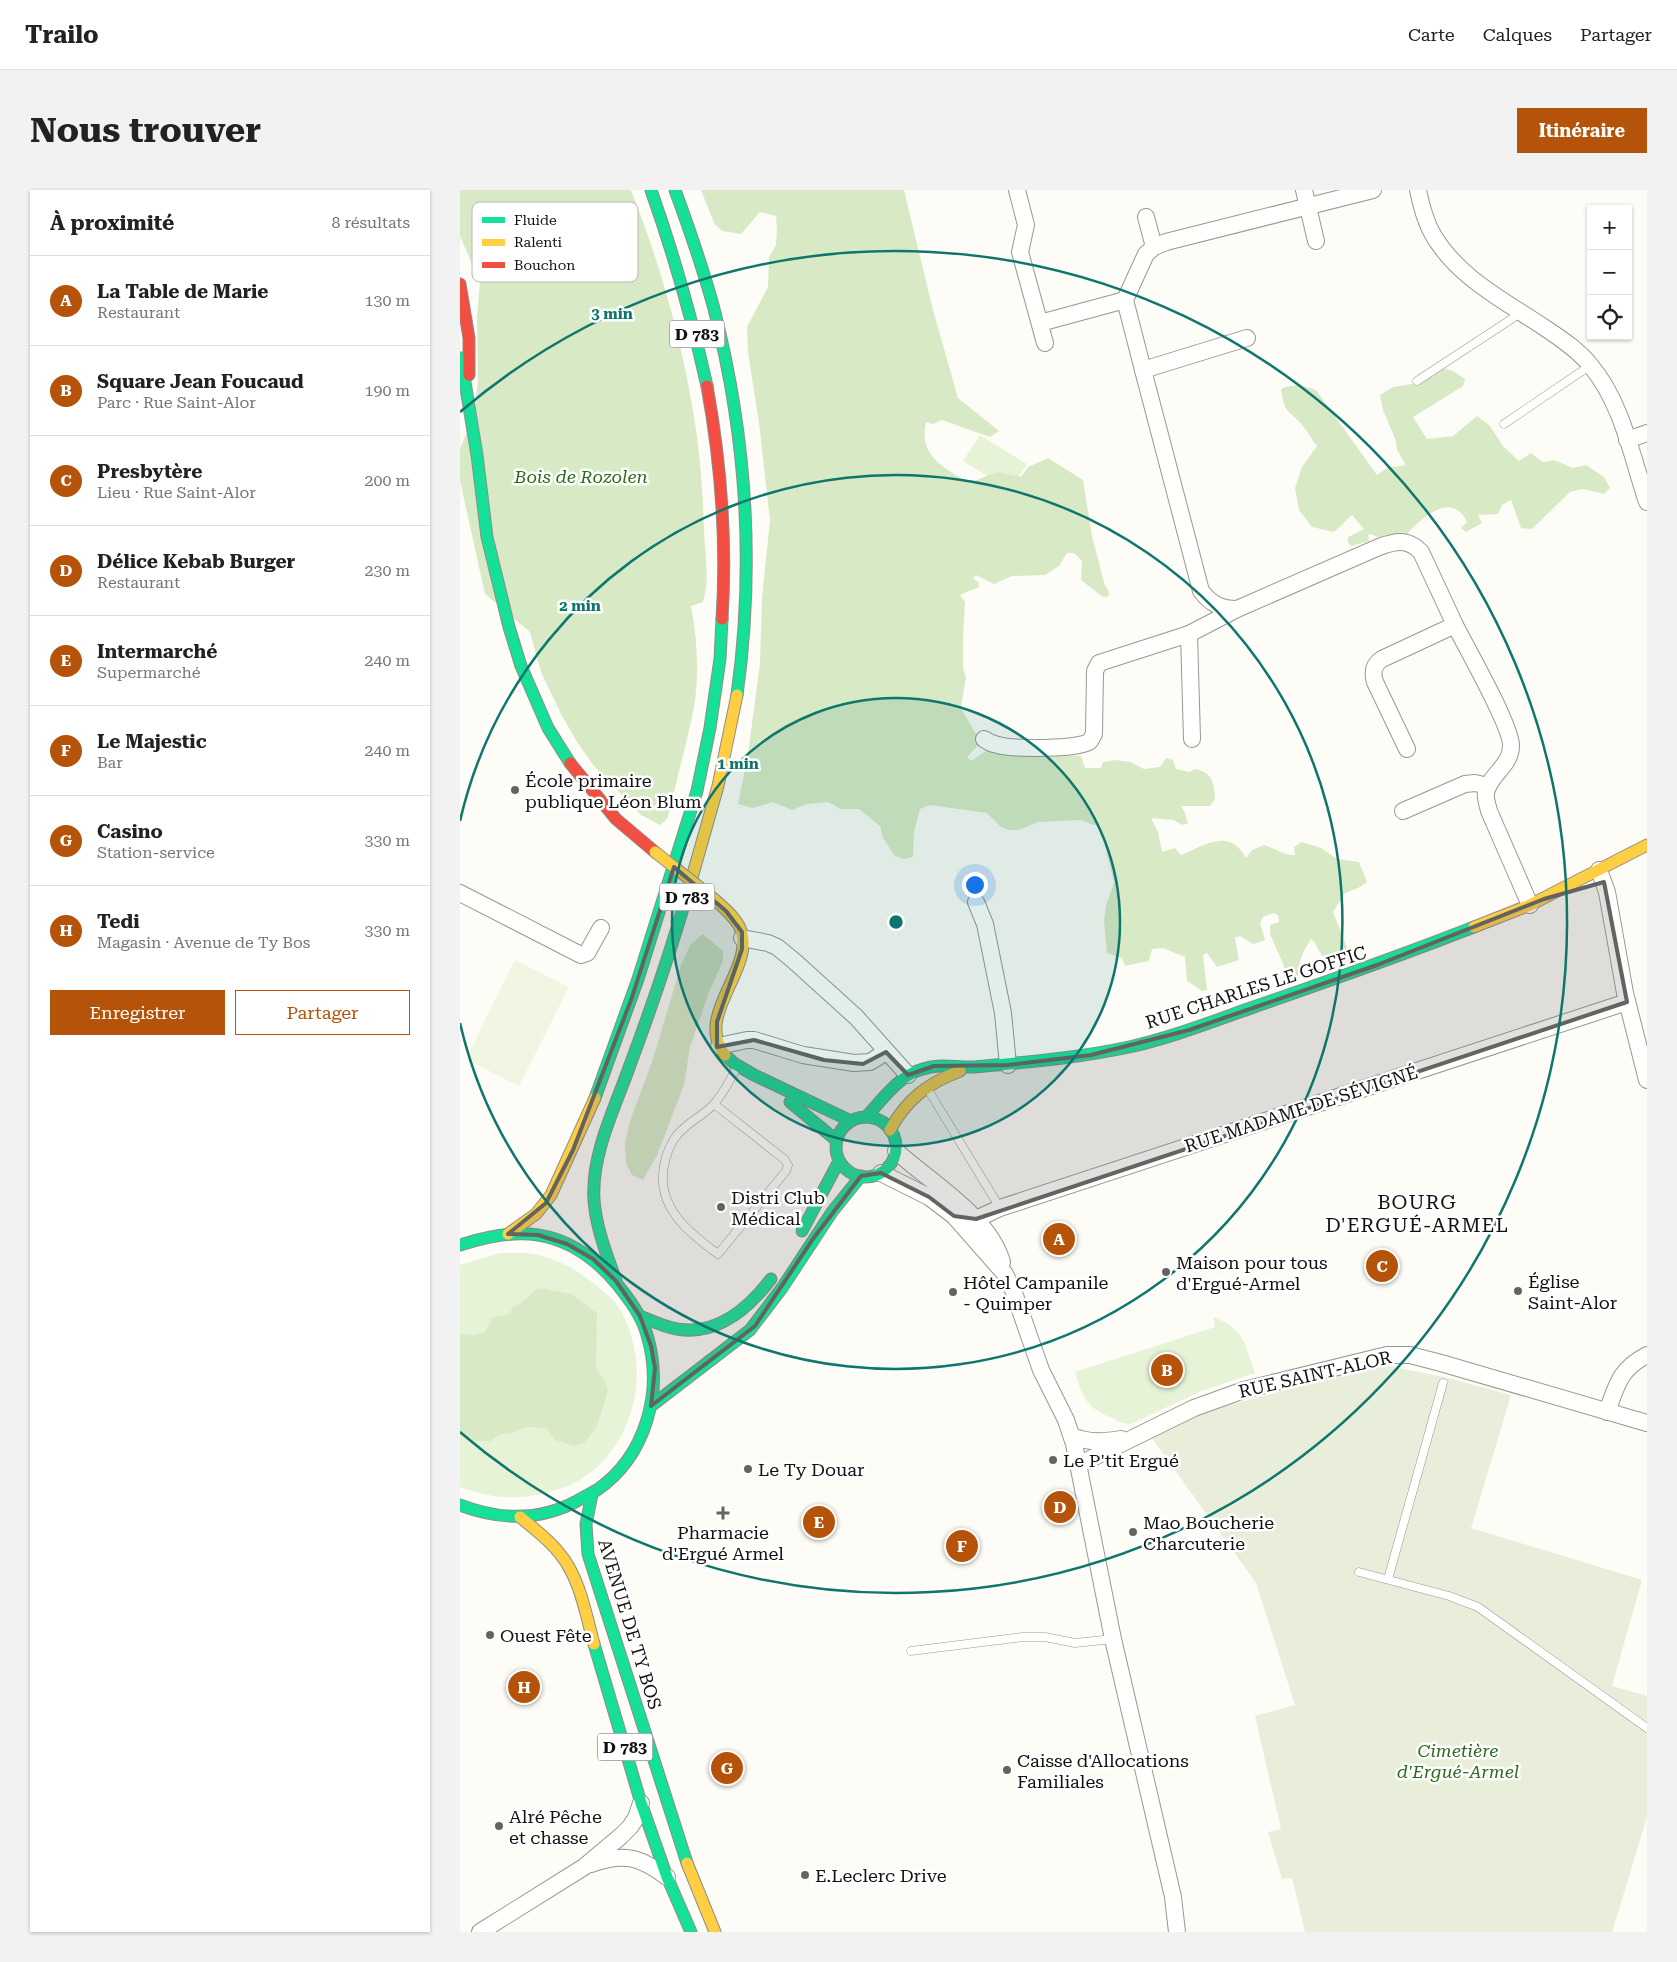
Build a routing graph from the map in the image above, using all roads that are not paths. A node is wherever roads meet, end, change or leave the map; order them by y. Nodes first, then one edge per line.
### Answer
1 (651, 190) edge
2 (675, 190) edge
3 (1017, 190) edge
4 (1373, 190) edge
5 (1418, 190) edge
6 (1306, 198) edge
7 (1146, 218) dead end
8 (1316, 241) dead end
9 (1154, 247) junction
10 (460, 284) edge
11 (1125, 300) junction
12 (465, 309) junction
13 (1520, 311) junction
14 (1040, 323) junction
15 (1247, 338) dead end
16 (1044, 343) dead end
17 (460, 360) edge
18 (1590, 365) junction
19 (1143, 370) junction
20 (1417, 382) dead end
21 (468, 394) junction
22 (460, 416) edge
23 (1504, 424) dead end
24 (1647, 433) edge
25 (1627, 440) junction
26 (1647, 502) edge
27 (1237, 609) junction
28 (1454, 625) junction
29 (1189, 634) junction
30 (984, 739) dead end
31 (1192, 739) dead end
32 (1407, 749) dead end
33 (1488, 786) junction
34 (1403, 811) dead end
35 (1647, 845) edge
36 (1605, 877) junction
37 (460, 893) edge
38 (976, 902) dead end
39 (1537, 902) junction
40 (601, 928) dead end
41 (742, 938) junction
42 (1627, 1002) junction
43 (719, 1046) junction
44 (886, 1052) junction
45 (738, 1065) junction
46 (1008, 1065) junction
47 (970, 1067) junction
48 (908, 1076) junction
49 (764, 1080) junction
50 (1647, 1080) edge
51 (926, 1086) junction
52 (714, 1104) junction
53 (866, 1117) junction
54 (851, 1120) junction
55 (890, 1130) junction
56 (836, 1140) junction
57 (896, 1151) junction
58 (839, 1161) junction
59 (881, 1173) junction
60 (861, 1176) junction
61 (1000, 1208) junction
62 (974, 1226) junction
63 (508, 1234) junction
64 (798, 1238) dead end
65 (460, 1245) edge
66 (779, 1268) dead end
67 (616, 1281) junction
68 (640, 1316) junction
69 (1647, 1355) edge
70 (1443, 1383) dead end
71 (650, 1406) junction
72 (1607, 1412) junction
73 (1647, 1423) edge
74 (1072, 1436) junction
75 (1133, 1437) junction
76 (1078, 1465) junction
77 (592, 1494) junction
78 (462, 1507) edge
79 (520, 1517) junction
80 (1359, 1572) dead end
81 (1388, 1579) junction
82 (1113, 1639) junction
83 (911, 1651) dead end
84 (1647, 1728) edge
85 (641, 1803) junction
86 (584, 1867) junction
87 (667, 1877) junction
88 (480, 1932) edge
89 (691, 1932) edge
90 (715, 1932) edge
91 (1177, 1932) edge

1 - 63 main road, D 783
2 - 67 main road, D 783
3 - 14 street
4 - 6 street
5 - 13 street
6 - 8 street
6 - 9 street
7 - 9 street
9 - 11 street
10 - 12 main road
11 - 14 street
11 - 19 street
12 - 17 main road
12 - 21 main road
13 - 18 street
13 - 20 lane
14 - 16 street
15 - 19 street
17 - 21 main road
18 - 23 lane
18 - 25 street
19 - 27 street
21 - 22 main road
21 - 41 main road, bridge
24 - 25 street
25 - 26 street
27 - 28 street
27 - 29 street
28 - 32 street
28 - 33 street
29 - 30 street
29 - 31 street
33 - 34 street
33 - 39 street
35 - 36 main road, RUE CHARLES LE GOFFIC
36 - 39 main road, RUE CHARLES LE GOFFIC
36 - 42 street
37 - 40 street
38 - 46 street
39 - 46 main road, RUE CHARLES LE GOFFIC
41 - 43 main road
41 - 44 street
42 - 50 street
42 - 61 street, RUE MADAME DE SÉVIGNÉ
43 - 44 street
43 - 45 main road
44 - 48 street
45 - 49 main road
45 - 52 lane
46 - 47 main road, RUE CHARLES LE GOFFIC
47 - 48 main road, RUE CHARLES LE GOFFIC
47 - 51 main road, RUE CHARLES LE GOFFIC
48 - 53 main road, RUE CHARLES LE GOFFIC
49 - 54 main road
49 - 56 main road
51 - 55 main road, RUE CHARLES LE GOFFIC
51 - 61 lane
52 - 52 lane
53 - 54 main road
53 - 55 main road
54 - 56 main road
55 - 57 main road
56 - 58 main road
57 - 59 main road
57 - 62 street
58 - 60 main road
58 - 64 main road
59 - 60 main road
59 - 62 street
60 - 71 main road
61 - 62 street, RUE MADAME DE SÉVIGNÉ
62 - 74 street
63 - 65 main road
63 - 67 main road
66 - 68 main road
67 - 68 main road
68 - 71 main road
69 - 72 street
70 - 81 lane
71 - 77 main road
72 - 73 street, RUE SAINT-ALOR
72 - 75 street, RUE SAINT-ALOR
74 - 75 street, RUE SAINT-ALOR
74 - 76 street
75 - 76 street, RUE SAINT-ALOR
76 - 82 street
77 - 79 main road
77 - 90 main road, AVENUE DE TY BOS / D 783
78 - 79 main road
79 - 85 main road, D 783
80 - 81 lane
81 - 84 lane
82 - 83 lane
82 - 91 street
85 - 86 street
85 - 87 main road, D 783
86 - 87 street
86 - 88 street
87 - 89 main road, D 783

